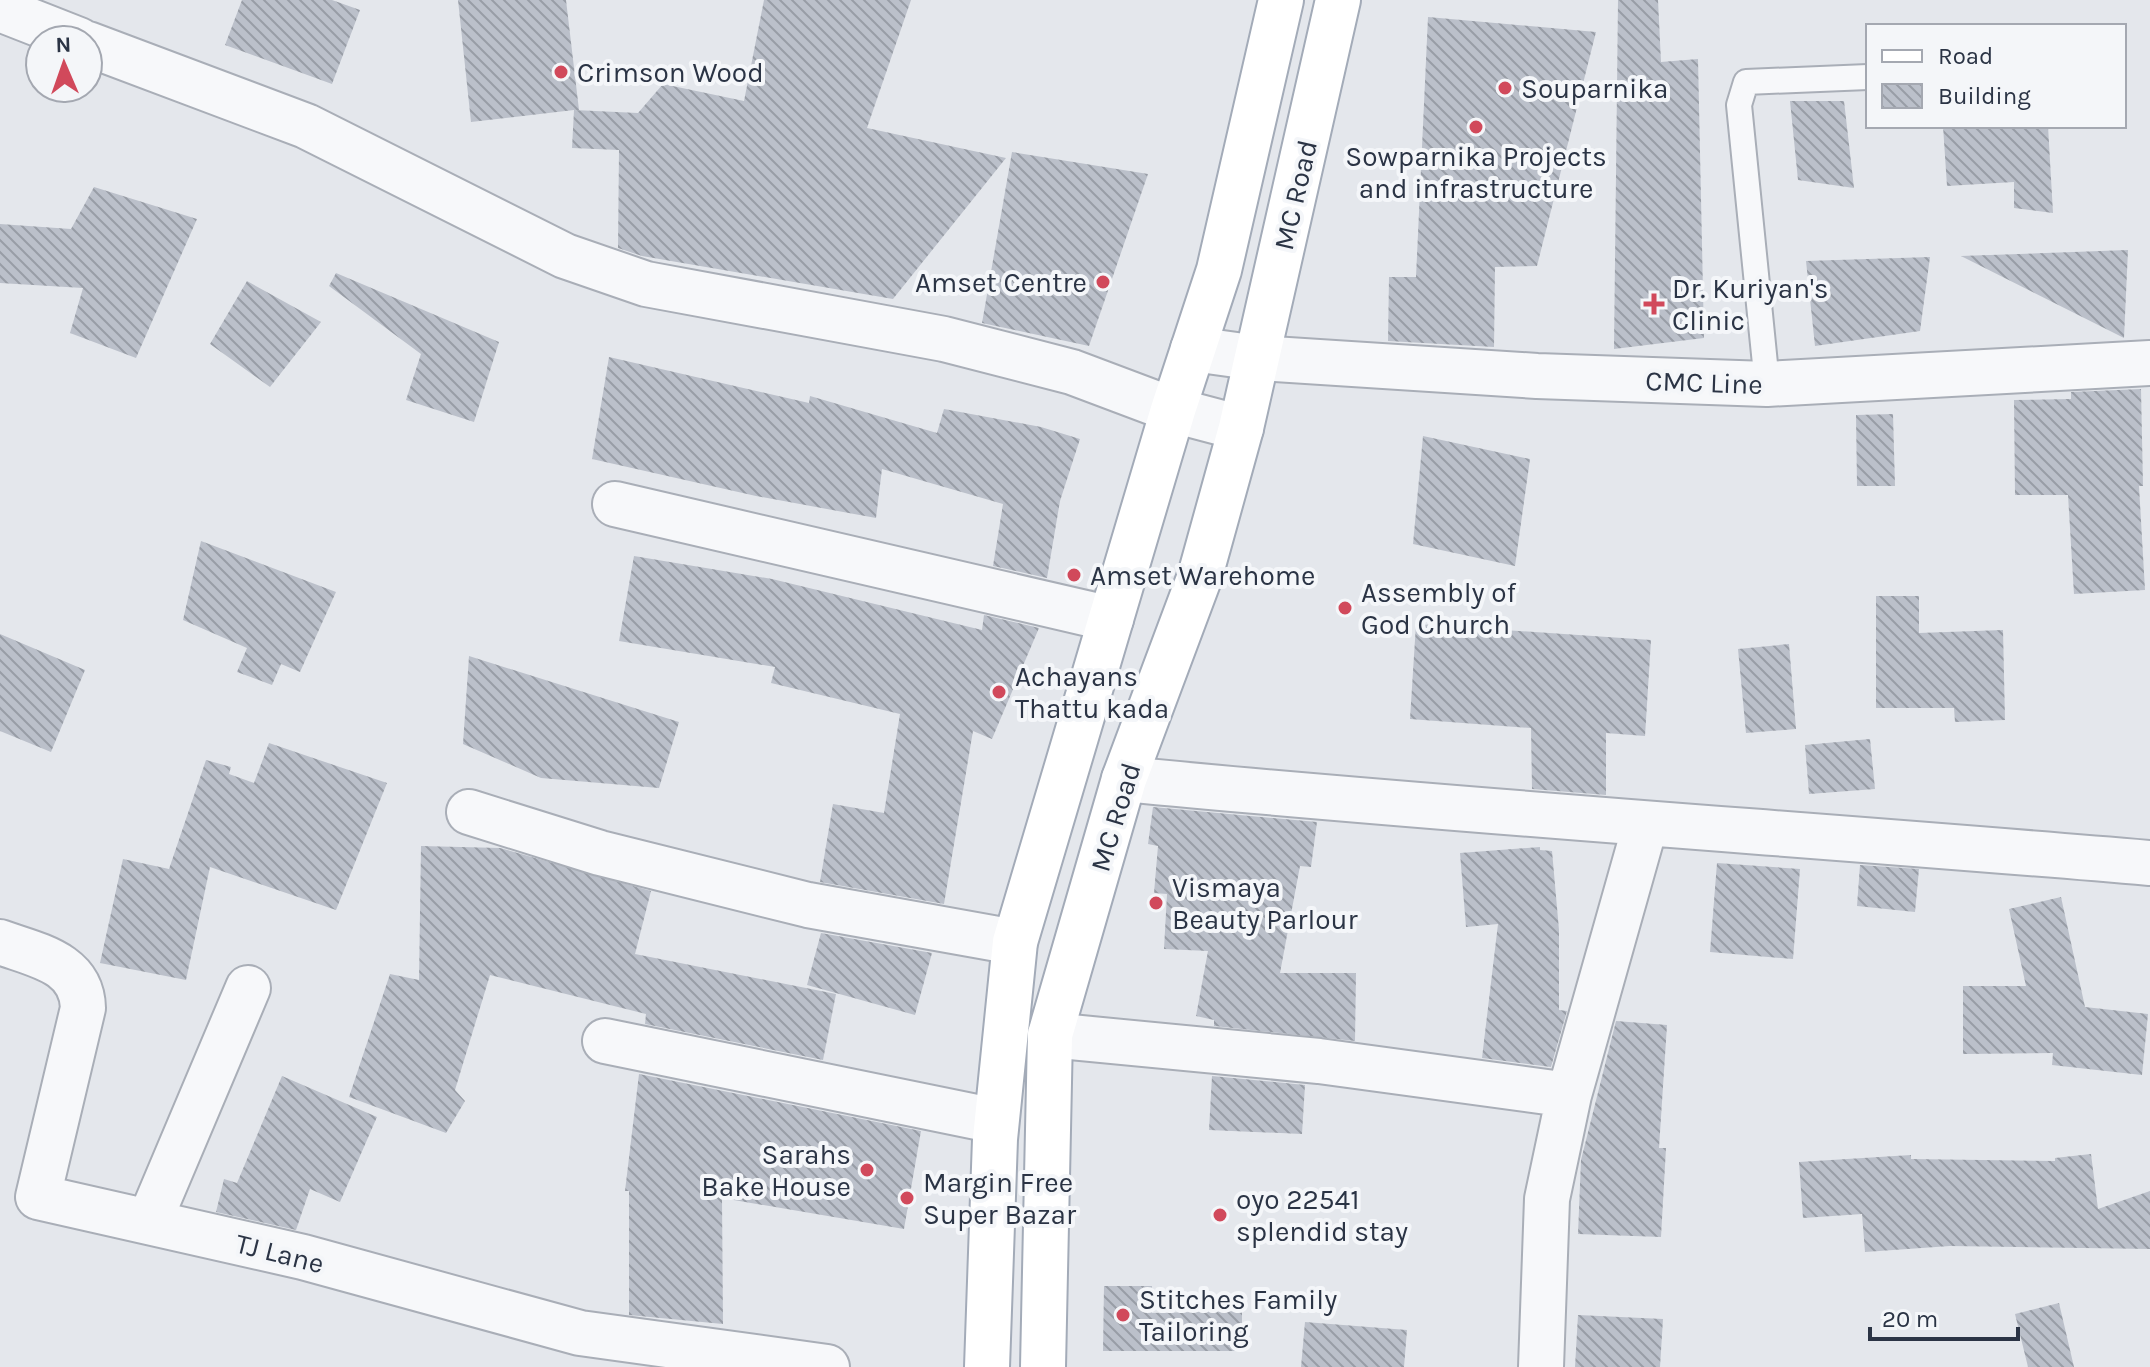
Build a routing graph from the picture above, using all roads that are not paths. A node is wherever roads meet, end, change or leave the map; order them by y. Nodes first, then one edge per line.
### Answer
1 (1281, 0) edge
2 (1338, 0) edge
3 (0, 9) edge
4 (38, 24) edge
5 (104, 50) edge
6 (1866, 77) edge
7 (1193, 349) junction
8 (1258, 358) junction
9 (2150, 363) edge
10 (1767, 384) junction
11 (1173, 410) junction
12 (1241, 428) junction
13 (615, 504) dead end
14 (1111, 619) junction
15 (1124, 779) junction
16 (469, 812) dead end
17 (1645, 826) junction
18 (2150, 863) edge
19 (0, 942) edge
20 (1015, 942) junction
21 (248, 988) dead end
22 (1050, 1035) junction
23 (605, 1041) dead end
24 (1569, 1095) junction
25 (996, 1121) junction
26 (149, 1222) junction
27 (827, 1367) edge
28 (987, 1367) edge
29 (1043, 1367) edge
30 (1541, 1367) edge

1 - 7 main road, MC Road
2 - 8 main road, MC Road
3 - 4 street
5 - 11 street
6 - 10 lane
7 - 8 street, CMC Line
7 - 11 main road, MC Road
8 - 10 street, CMC Line
8 - 12 main road, MC Road
9 - 10 street, CMC Line
11 - 12 street
11 - 14 main road, MC Road
12 - 15 main road, MC Road
13 - 14 street
14 - 20 main road, MC Road
15 - 17 street
15 - 22 main road, MC Road
16 - 20 street
17 - 18 street
17 - 24 street
19 - 26 street, TJ Lane
20 - 25 main road, MC Road
21 - 26 street
22 - 24 street
22 - 29 main road, MC Road
23 - 25 street
24 - 30 street
25 - 28 main road, MC Road
26 - 27 street, TJ Lane

